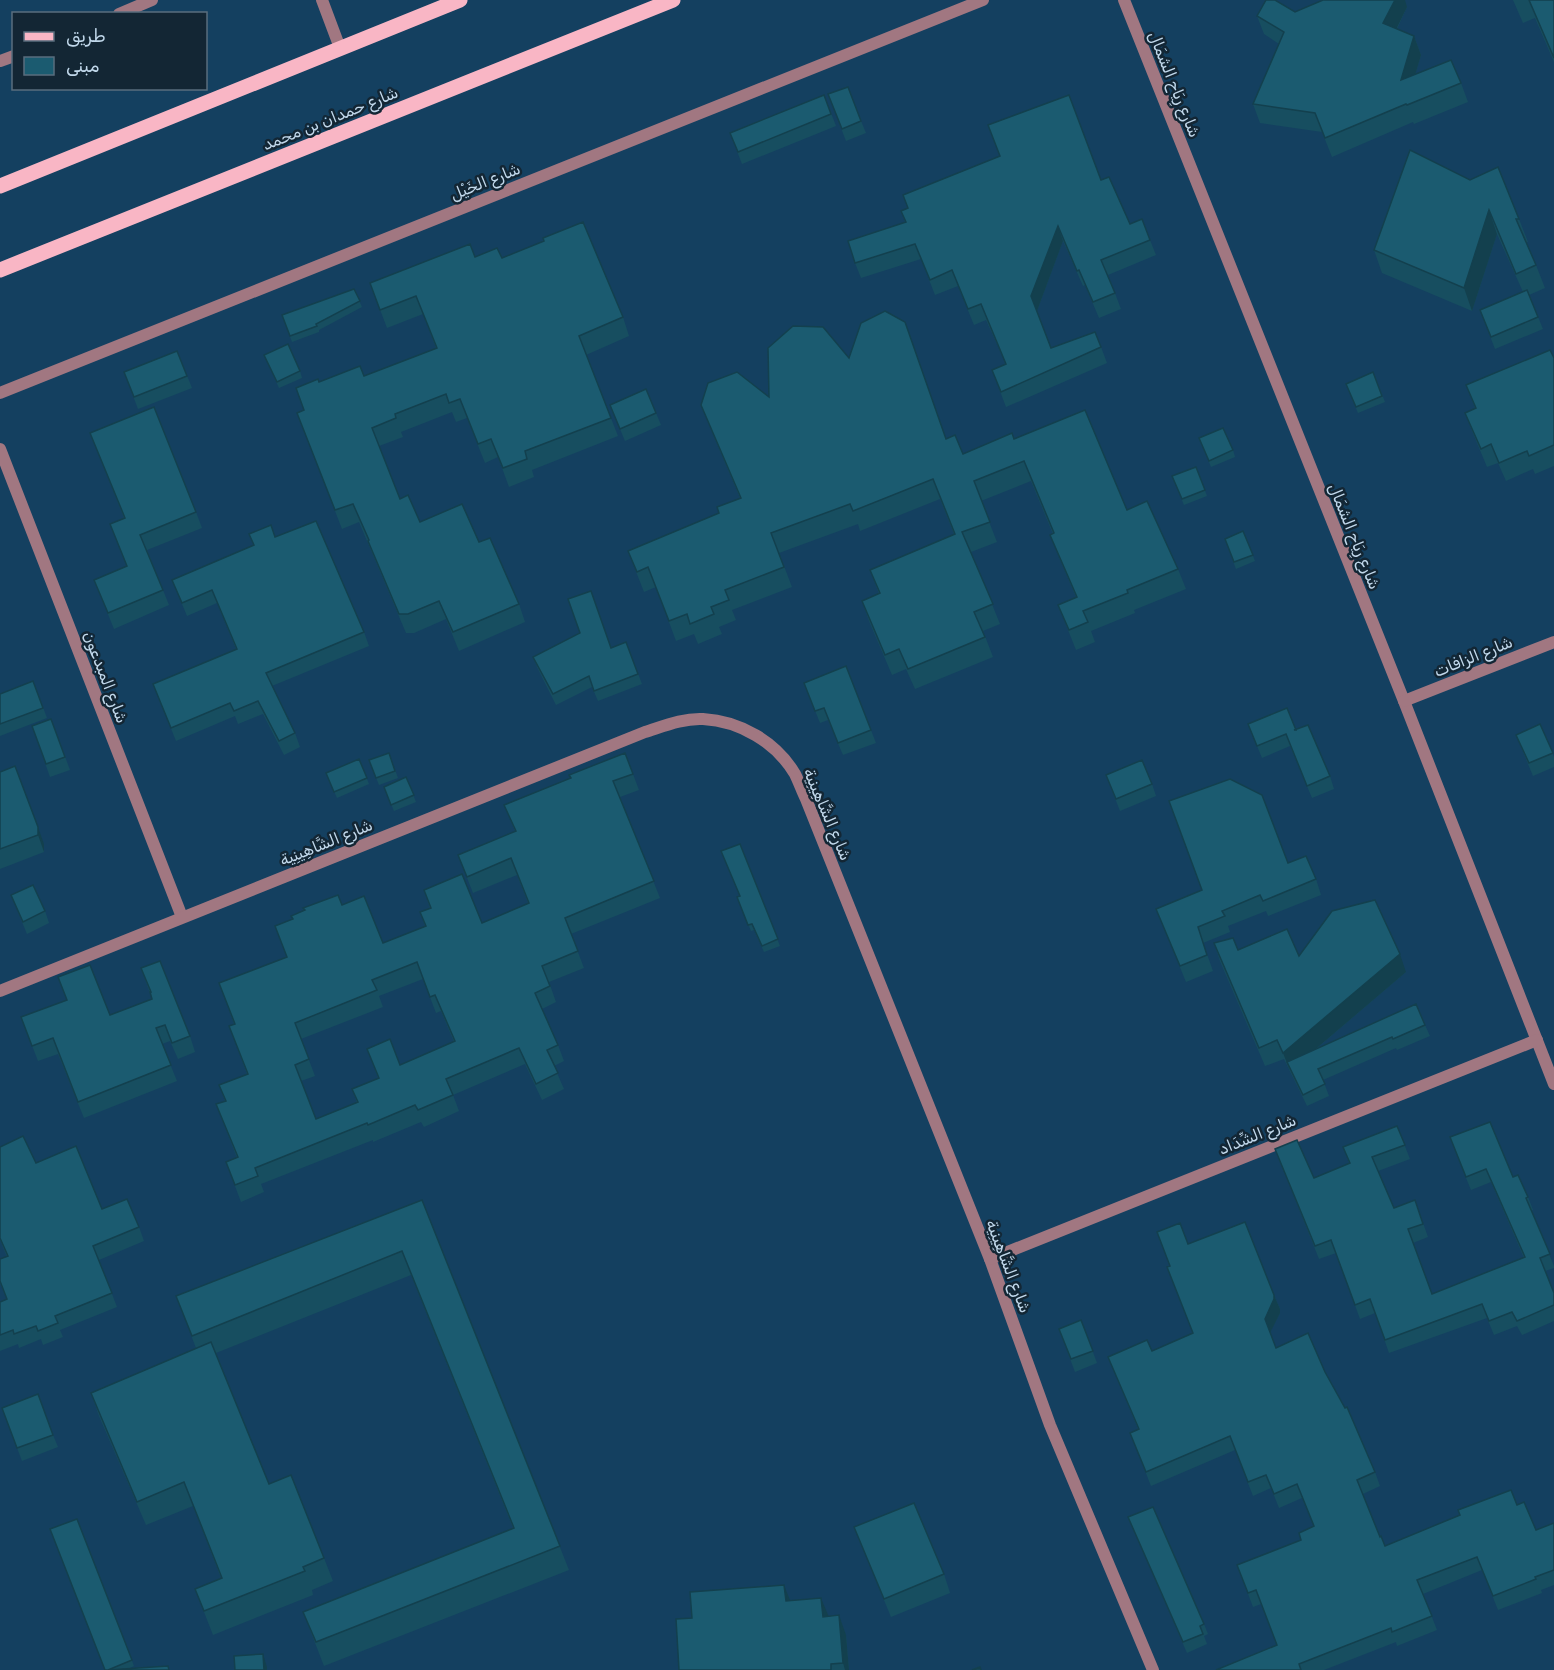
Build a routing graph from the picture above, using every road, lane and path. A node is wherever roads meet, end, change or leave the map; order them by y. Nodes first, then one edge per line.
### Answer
1 (152, 0) edge
2 (322, 0) edge
3 (460, 0) edge
4 (673, 0) edge
5 (983, 0) edge
6 (1124, 0) edge
7 (124, 12) edge
8 (340, 48) junction
9 (0, 186) edge
10 (0, 270) edge
11 (0, 393) edge
12 (0, 449) edge
13 (1554, 642) edge
14 (1404, 701) junction
15 (182, 917) junction
16 (0, 991) edge
17 (1536, 1040) junction
18 (1554, 1084) edge
19 (990, 1259) junction
20 (1153, 1670) edge

1 - 7 street
2 - 8 street
3 - 8 main road
4 - 10 main road, شارع حمدان بن محمد
5 - 11 street, شارع الخَيْل
6 - 14 street, شارع رِيَاح الشمَال
8 - 9 main road
12 - 15 street, شارع المبدعون
13 - 14 street, شارع الزافات
14 - 17 street, شارع رِيَاح الشمَال
15 - 16 street, شارع الشَّاهِينِية
15 - 19 street, شارع الشَّاهِينِية
17 - 18 street, شارع رِيَاح الشمَال
17 - 19 street, شارع الشِّدَاد
19 - 20 street, شارع الشَّاهِينِية

